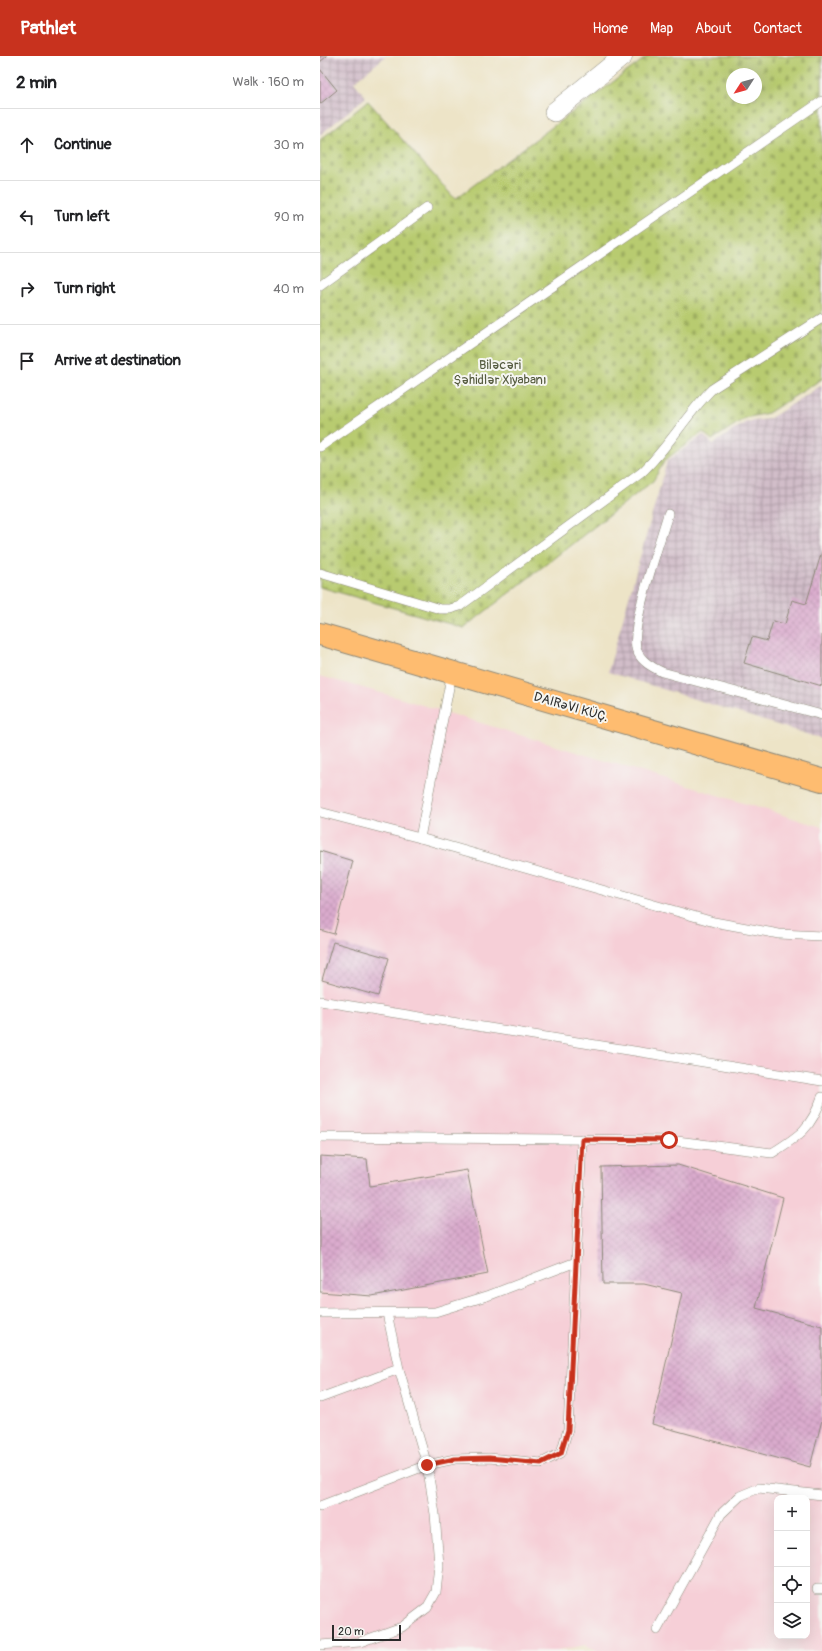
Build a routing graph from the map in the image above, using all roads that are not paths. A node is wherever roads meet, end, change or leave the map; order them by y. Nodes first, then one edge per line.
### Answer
1 (623, 56) edge
2 (822, 101) edge
3 (554, 112) dead end
4 (427, 208) dead end
5 (320, 285) edge
6 (822, 318) edge
7 (320, 447) edge
8 (668, 514) dead end
9 (320, 573) edge
10 (320, 634) edge
11 (452, 672) junction
12 (822, 715) edge
13 (822, 780) edge
14 (320, 812) edge
15 (420, 838) junction
16 (822, 936) edge
17 (320, 1001) edge
18 (822, 1081) edge
19 (822, 1097) edge
20 (320, 1137) edge
21 (582, 1139) junction
22 (576, 1262) junction
23 (320, 1313) edge
24 (387, 1313) junction
25 (399, 1369) junction
26 (320, 1398) edge
27 (427, 1465) junction
28 (822, 1495) edge
29 (320, 1506) edge
30 (657, 1630) dead end
31 (320, 1645) edge

1 - 3 street
2 - 7 lane
4 - 5 lane
6 - 9 lane
8 - 12 lane
10 - 11 main road, DAIRƏVI KÜÇ.
11 - 13 main road, DAIRƏVI KÜÇ.
11 - 15 lane
14 - 15 lane
15 - 16 lane
17 - 18 lane
19 - 21 lane
20 - 21 lane
21 - 22 lane
22 - 24 lane
22 - 27 lane
23 - 24 lane
24 - 25 lane
25 - 26 lane
25 - 27 lane
27 - 29 lane
27 - 31 lane
28 - 30 lane

